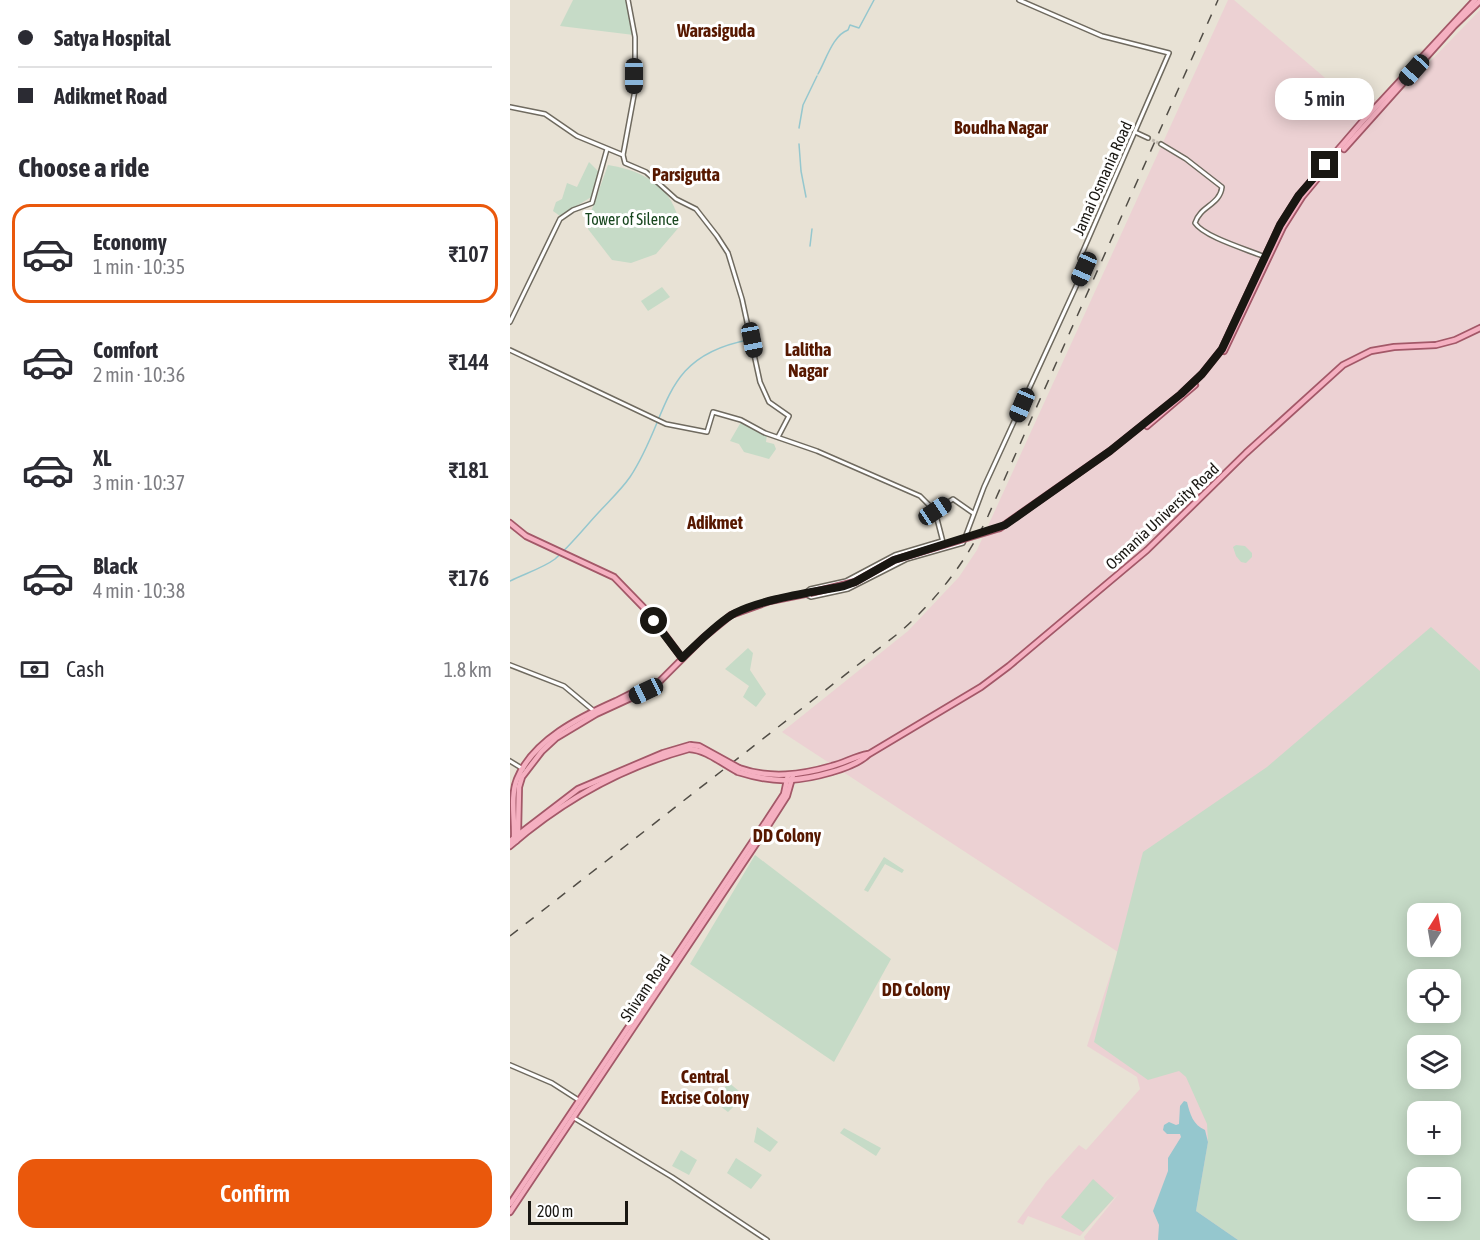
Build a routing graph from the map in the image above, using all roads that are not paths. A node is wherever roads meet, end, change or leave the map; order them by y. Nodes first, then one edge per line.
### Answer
1 (628, 0) edge
2 (1018, 0) edge
3 (1475, 0) edge
4 (1480, 1) edge
5 (510, 107) edge
6 (1135, 132) junction
7 (1148, 138) tunnel mouth
8 (1161, 144) tunnel mouth
9 (607, 149) junction
10 (623, 155) junction
11 (1266, 257) junction
12 (510, 322) edge
13 (1480, 328) edge
14 (510, 350) edge
15 (778, 436) junction
16 (935, 511) junction
17 (973, 513) junction
18 (511, 526) edge
19 (942, 541) junction
20 (944, 549) junction
21 (807, 594) junction
22 (682, 658) junction
23 (510, 664) edge
24 (650, 687) junction
25 (594, 711) junction
26 (690, 747) junction
27 (510, 761) edge
28 (523, 769) junction
29 (756, 775) junction
30 (790, 777) junction
31 (775, 779) junction
32 (784, 794) junction
33 (519, 826) junction
34 (526, 829) junction
35 (516, 838) edge
36 (510, 846) edge
37 (510, 1065) edge
38 (579, 1104) junction
39 (573, 1117) junction
40 (510, 1204) edge
41 (510, 1212) edge
42 (767, 1240) edge

1 - 10 street
2 - 6 street, Jamai Osmania Road
3 - 11 main road
4 - 11 main road
5 - 9 street
6 - 7 street
6 - 17 street, Jamai Osmania Road
8 - 11 street
9 - 10 street
9 - 12 street
10 - 15 street
11 - 21 main road, bridge
13 - 30 main road, Osmania University Road
14 - 15 street
15 - 16 street
16 - 17 street
16 - 19 street
17 - 20 street, Jamai Osmania Road
18 - 22 main road
19 - 20 street
19 - 21 street
20 - 21 street
21 - 22 main road
22 - 24 main road
23 - 25 street
24 - 25 main road
24 - 33 main road
25 - 28 main road
26 - 29 main road, Osmania University Road, bridge
26 - 34 main road
26 - 35 main road
27 - 28 street
28 - 35 main road
29 - 30 main road, Osmania University Road
29 - 31 main road, Osmania University Road
30 - 31 main road, Osmania University Road
30 - 32 main road, Shivam Road
30 - 38 main road, Shivam Road
31 - 32 main road
32 - 38 main road, Shivam Road
33 - 34 main road
33 - 35 main road
34 - 35 main road
35 - 36 main road
37 - 38 street
38 - 39 main road, Shivam Road
38 - 40 main road, Shivam Road
39 - 41 main road, Shivam Road
39 - 42 street

